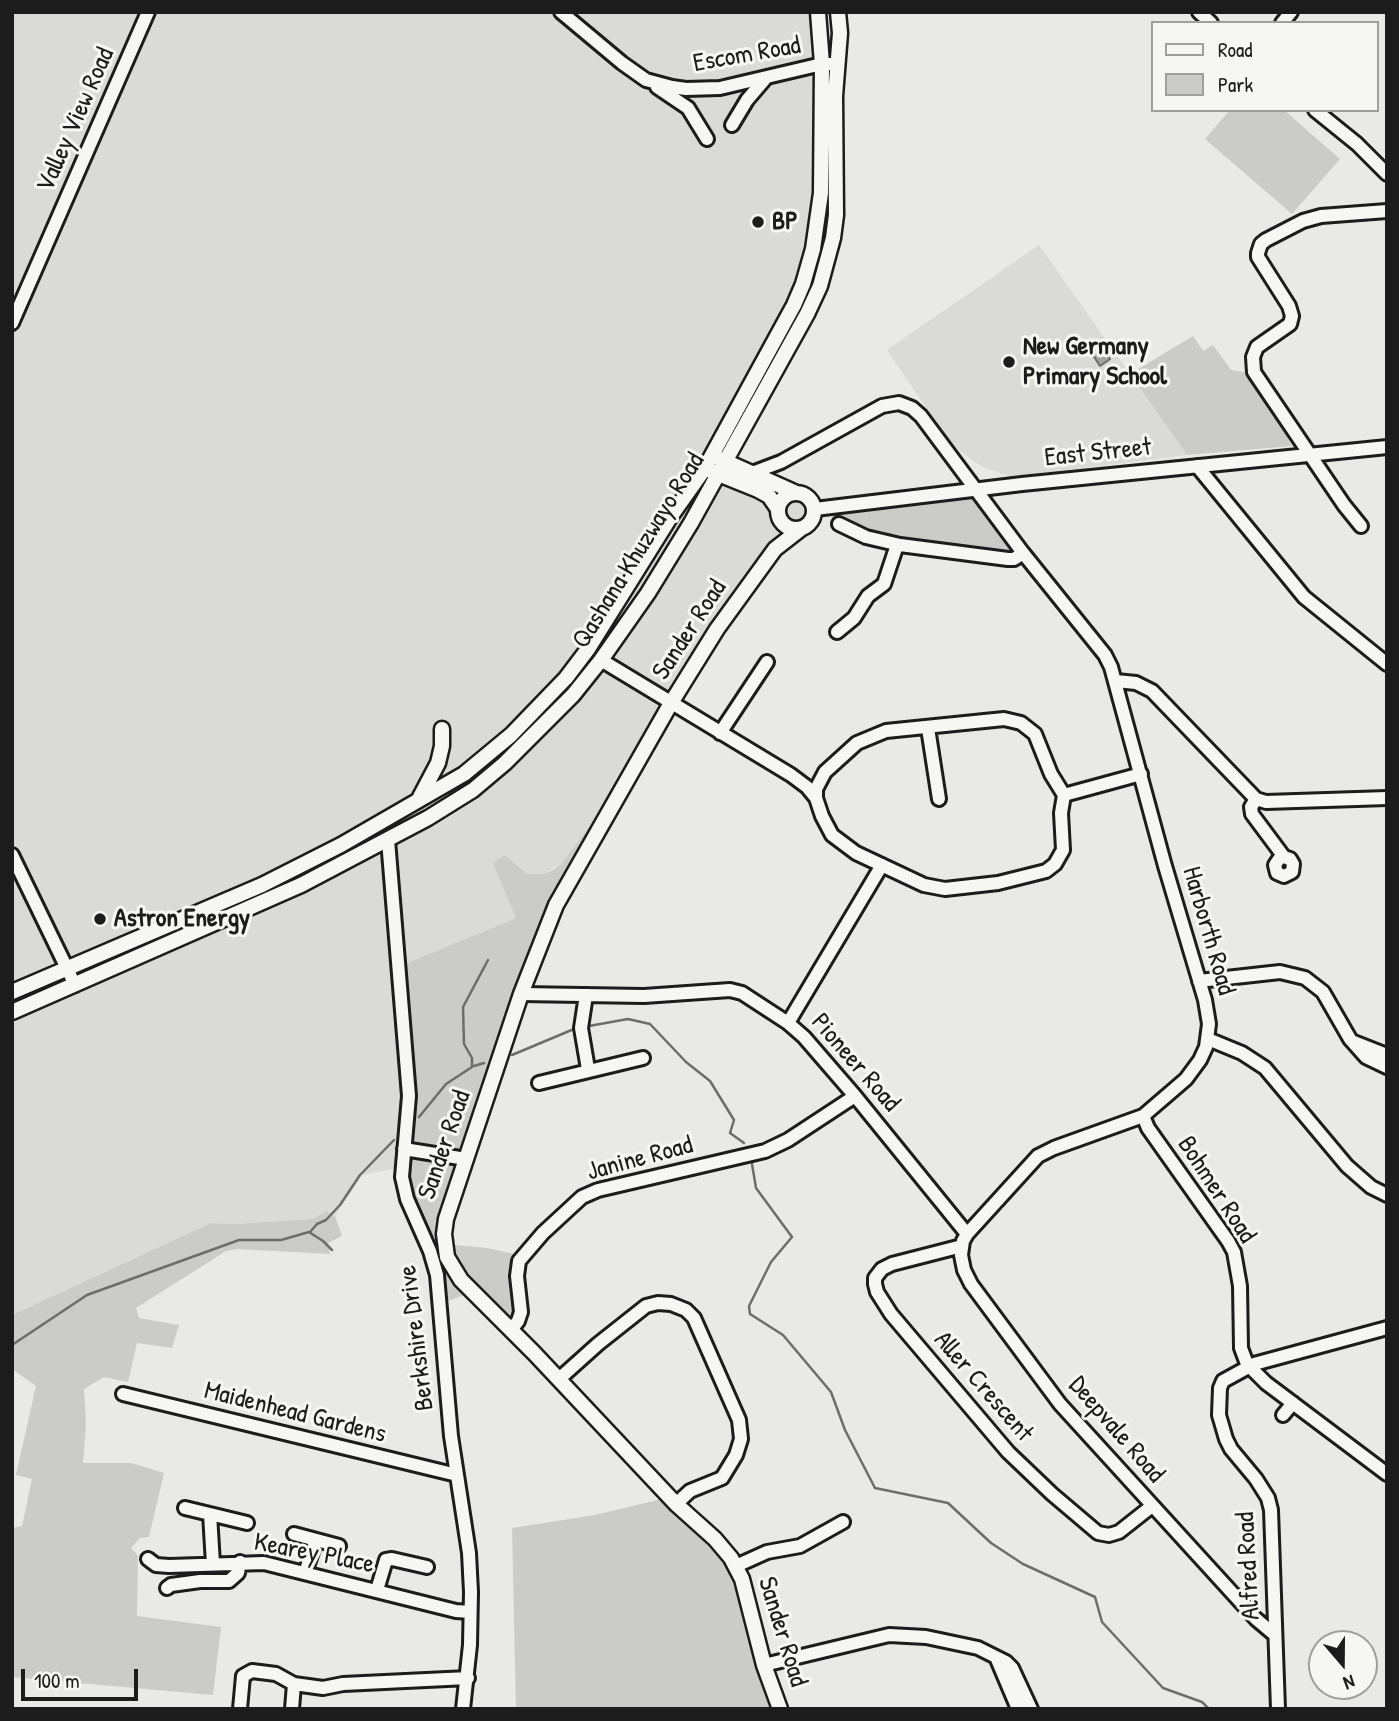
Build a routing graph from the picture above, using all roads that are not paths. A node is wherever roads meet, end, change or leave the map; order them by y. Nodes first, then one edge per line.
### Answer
1 (148, 12) edge
2 (561, 12) edge
3 (818, 12) edge
4 (838, 12) edge
5 (822, 64) junction
6 (839, 64) junction
7 (765, 79) junction
8 (646, 80) junction
9 (1317, 112) edge
10 (732, 125) dead end
11 (707, 139) dead end
12 (1387, 174) edge
13 (1387, 211) edge
14 (12, 323) edge
15 (1387, 447) edge
16 (1309, 454) junction
17 (715, 465) junction
18 (1197, 466) junction
19 (752, 473) junction
20 (975, 489) junction
21 (793, 492) junction
22 (815, 509) junction
23 (779, 515) junction
24 (839, 524) dead end
25 (1361, 526) dead end
26 (802, 528) junction
27 (897, 544) junction
28 (775, 549) junction
29 (1023, 553) junction
30 (837, 632) dead end
31 (601, 660) junction
32 (767, 662) dead end
33 (1387, 664) edge
34 (1116, 681) junction
35 (671, 703) junction
36 (929, 728) junction
37 (442, 729) dead end
38 (720, 733) junction
39 (825, 772) junction
40 (1141, 774) junction
41 (791, 775) junction
42 (1064, 794) junction
43 (816, 798) junction
44 (1387, 798) edge
45 (939, 799) dead end
46 (1256, 799) junction
47 (417, 801) junction
48 (388, 840) junction
49 (12, 855) edge
50 (1284, 858) dead end
51 (882, 865) junction
52 (67, 968) junction
53 (1199, 981) junction
54 (75, 985) junction
55 (12, 992) edge
56 (521, 994) junction
57 (586, 995) junction
58 (12, 1012) edge
59 (788, 1023) junction
60 (1208, 1039) junction
61 (1353, 1042) junction
62 (1387, 1055) edge
63 (643, 1058) dead end
64 (1387, 1067) edge
65 (588, 1069) junction
66 (539, 1083) dead end
67 (855, 1096) junction
68 (1143, 1116) junction
69 (404, 1149) junction
70 (466, 1159) junction
71 (1387, 1195) edge
72 (956, 1218) junction
73 (979, 1221) junction
74 (967, 1234) junction
75 (962, 1246) junction
76 (1387, 1328) edge
77 (511, 1330) junction
78 (1249, 1367) junction
79 (559, 1379) junction
80 (124, 1394) dead end
81 (1293, 1403) junction
82 (1283, 1415) dead end
83 (1387, 1474) edge
84 (457, 1475) junction
85 (676, 1504) junction
86 (1152, 1506) junction
87 (185, 1508) dead end
88 (210, 1514) junction
89 (843, 1522) dead end
90 (247, 1523) dead end
91 (294, 1534) dead end
92 (316, 1540) junction
93 (339, 1546) dead end
94 (148, 1559) dead end
95 (240, 1562) junction
96 (213, 1564) junction
97 (736, 1566) junction
98 (427, 1567) dead end
99 (305, 1573) junction
100 (167, 1588) dead end
101 (377, 1590) junction
102 (470, 1612) junction
103 (1275, 1635) junction
104 (994, 1654) junction
105 (764, 1665) junction
106 (468, 1678) junction
107 (295, 1684) junction
108 (240, 1709) edge
109 (292, 1709) edge
110 (463, 1709) edge
111 (780, 1709) edge
112 (1018, 1709) edge
113 (1031, 1709) edge
114 (1278, 1709) edge

1 - 14 street, Valley View Road
2 - 8 street, Escom Road
3 - 5 main road, Qashana Khuzwayo Road
4 - 6 main road, Qashana Khuzwayo Road
5 - 6 street, Escom Road
5 - 7 street, Escom Road
5 - 17 main road, Qashana Khuzwayo Road
6 - 17 main road, Qashana Khuzwayo Road
7 - 8 street, Escom Road
7 - 10 street
8 - 11 street
9 - 12 street
13 - 16 street
15 - 16 street, East Street
16 - 18 street, East Street
16 - 25 street
17 - 19 main road
17 - 23 main road
17 - 31 main road, Qashana Khuzwayo Road
17 - 47 main road, Qashana Khuzwayo Road
18 - 20 street, East Street
18 - 33 street
19 - 20 street, Harborth Road
19 - 21 main road
20 - 22 street, East Street
20 - 29 street, Harborth Road
21 - 22 main road
21 - 23 main road
22 - 26 main road
23 - 26 main road
23 - 28 main road, Sander Road
24 - 27 street
26 - 28 main road, Sander Road
27 - 29 street
27 - 30 street
28 - 35 main road, Sander Road
29 - 34 street, Harborth Road
31 - 35 street
31 - 48 main road, Qashana Khuzwayo Road
32 - 38 street
34 - 40 street, Harborth Road
34 - 46 street
35 - 38 street
35 - 56 main road, Sander Road
36 - 39 street
36 - 42 street
36 - 45 street
37 - 47 main road
38 - 41 street
39 - 41 street
39 - 43 street
40 - 42 street
40 - 53 street, Harborth Road
41 - 43 street
42 - 51 street
43 - 51 street
44 - 46 street
46 - 50 street
47 - 52 main road, Qashana Khuzwayo Road
48 - 54 main road, Qashana Khuzwayo Road
48 - 69 street, Berkshire Drive
49 - 52 street
51 - 59 street
52 - 54 street
52 - 55 main road, Qashana Khuzwayo Road
53 - 60 street, Harborth Road
53 - 61 street
54 - 58 main road, Qashana Khuzwayo Road
56 - 57 street, Pioneer Road
56 - 70 main road, Sander Road
57 - 59 street, Pioneer Road
57 - 65 street
59 - 67 street, Pioneer Road
60 - 68 street, Harborth Road
60 - 71 street
61 - 62 street
61 - 64 street
63 - 65 street
65 - 66 street
67 - 72 street, Pioneer Road
67 - 77 street, Janine Road
68 - 73 street, Harborth Road
68 - 78 street, Bohmer Road
69 - 70 street
69 - 84 street, Berkshire Drive
70 - 77 main road, Sander Road
72 - 73 street
72 - 74 street, Pioneer Road
73 - 74 street, Harborth Road
74 - 75 street
75 - 86 street, Deepvale Road
75 - 86 street, Aller Crescent
76 - 78 street
77 - 79 main road, Sander Road
78 - 81 street
78 - 103 street, Alfred Road
79 - 85 main road, Sander Road
79 - 85 street
80 - 84 street, Maidenhead Gardens
81 - 82 street
81 - 83 street
84 - 102 street, Berkshire Drive
85 - 97 main road, Sander Road
86 - 103 street, Deepvale Road
87 - 88 street
88 - 90 street
88 - 96 street
89 - 97 street
91 - 92 street
92 - 93 street
92 - 99 street
94 - 96 street, Kearey Place
95 - 96 street, Kearey Place
95 - 99 street, Kearey Place
95 - 100 street
97 - 105 main road, Sander Road
98 - 101 street
99 - 101 street, Kearey Place
101 - 102 street, Kearey Place
102 - 106 street, Berkshire Drive
103 - 114 street, Alfred Road
104 - 105 street
104 - 112 street
104 - 113 street
105 - 111 main road, Sander Road
106 - 107 street
106 - 110 street, Berkshire Drive
107 - 108 street
107 - 109 street

